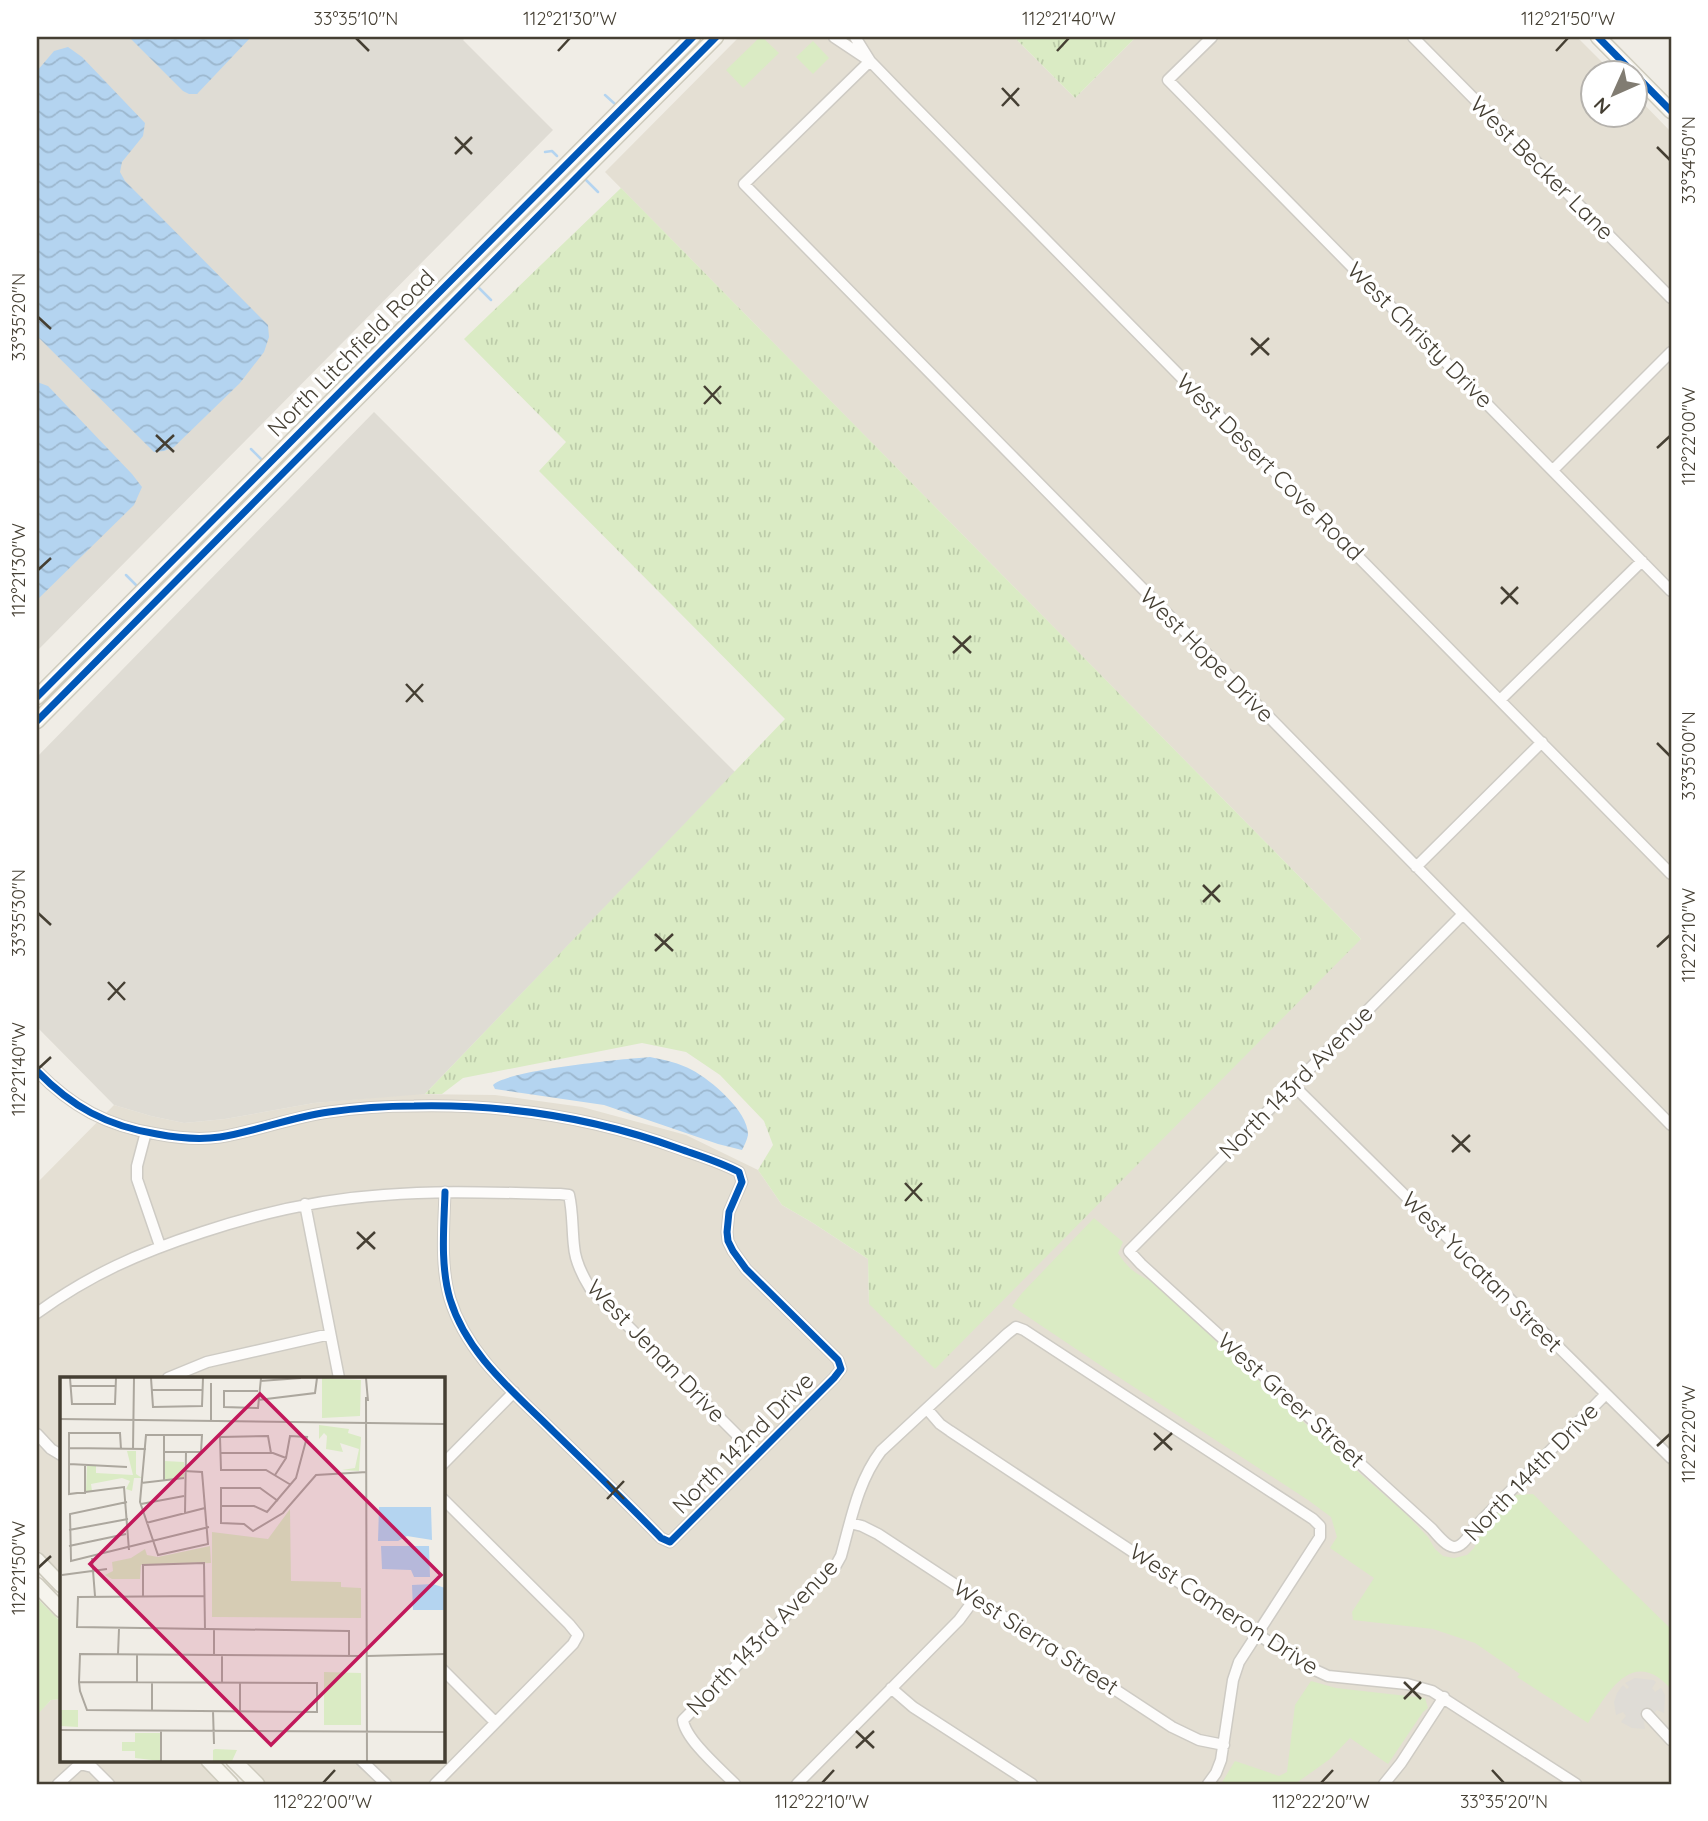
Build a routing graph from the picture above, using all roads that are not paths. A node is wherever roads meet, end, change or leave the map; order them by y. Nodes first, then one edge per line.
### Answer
1 (693, 37) edge
2 (716, 37) edge
3 (834, 37) edge
4 (855, 37) edge
5 (1212, 37) edge
6 (1413, 37) edge
7 (1598, 37) edge
8 (870, 61) junction
9 (1671, 110) edge
10 (557, 173) junction
11 (487, 268) junction
12 (1671, 298) edge
13 (381, 351) junction
14 (1671, 352) edge
15 (393, 363) junction
16 (1553, 470) junction
17 (1643, 561) junction
18 (1671, 590) edge
19 (37, 697) edge
20 (1500, 700) junction
21 (37, 721) edge
22 (1542, 743) junction
23 (1416, 867) junction
24 (1671, 874) edge
25 (1463, 914) junction
26 (37, 1071) edge
27 (1293, 1085) junction
28 (1671, 1125) edge
29 (146, 1132) junction
30 (445, 1192) junction
31 (305, 1204) junction
32 (160, 1247) junction
33 (1129, 1251) joint
34 (37, 1314) edge
35 (330, 1334) junction
36 (191, 1373) edge
37 (172, 1377) edge
38 (339, 1377) edge
39 (514, 1392) junction
40 (1606, 1394) junction
41 (927, 1409) junction
42 (37, 1434) edge
43 (60, 1454) edge
44 (757, 1455) junction
45 (1671, 1458) edge
46 (444, 1463) edge
47 (444, 1500) edge
48 (850, 1523) junction
49 (1454, 1547) joint
50 (37, 1560) edge
51 (60, 1584) edge
52 (37, 1585) edge
53 (976, 1597) junction
54 (60, 1609) edge
55 (1257, 1633) junction
56 (444, 1671) edge
57 (891, 1688) junction
58 (1444, 1696) junction
59 (1647, 1714) dead end
60 (495, 1722) junction
61 (1671, 1740) edge
62 (1224, 1745) junction
63 (210, 1762) edge
64 (235, 1762) edge
65 (363, 1762) edge
66 (802, 1782) edge
67 (58, 1784) edge
68 (109, 1784) edge
69 (232, 1784) edge
70 (257, 1784) edge
71 (386, 1784) edge
72 (435, 1784) edge
73 (735, 1784) edge
74 (1032, 1784) edge
75 (1208, 1784) edge
76 (1384, 1784) edge
77 (1576, 1784) edge

1 - 10 main road, North Litchfield Road
2 - 11 main road, North Litchfield Road
3 - 8 street, West Desert Cove Road
4 - 8 street, West Desert Cove Road
5 - 16 street, West Christy Drive
6 - 12 street, West Becker Lane
7 - 9 main road
8 - 20 street, West Desert Cove Road
8 - 23 street, West Hope Drive
10 - 11 main road
10 - 13 main road, North Litchfield Road
11 - 15 main road, North Litchfield Road
13 - 15 main road
13 - 19 main road, North Litchfield Road
14 - 16 street
15 - 21 main road, North Litchfield Road
16 - 17 street, West Christy Drive
17 - 18 street, West Christy Drive
17 - 20 street
20 - 22 street, West Desert Cove Road
22 - 23 street
22 - 24 street, West Desert Cove Road
23 - 25 street, West Hope Drive
25 - 27 street, North 143rd Avenue
25 - 28 street, West Hope Drive
26 - 29 street
27 - 33 street, North 143rd Avenue
27 - 40 street, West Yucatan Street
29 - 32 street
29 - 44 street, North 142nd Drive
30 - 31 street
30 - 39 street
30 - 44 street, West Jenan Drive
31 - 32 street
31 - 35 street
32 - 34 street
33 - 49 street, West Greer Street
35 - 36 street
35 - 38 street
36 - 37 street
39 - 44 street, North 142nd Drive
39 - 46 street
40 - 45 street, West Yucatan Street
40 - 49 street, North 144th Drive
41 - 48 street, North 143rd Avenue
41 - 55 street, West Cameron Drive
41 - 55 street, North 143rd Avenue
42 - 43 street
47 - 60 street
48 - 53 street, West Sierra Street
48 - 73 street, North 143rd Avenue
50 - 51 main road
52 - 54 main road
53 - 57 street
53 - 62 street, West Sierra Street
55 - 58 street, West Cameron Drive
55 - 62 street
56 - 60 street
57 - 66 street
57 - 74 street
58 - 76 street
58 - 77 street, West Cameron Drive
59 - 61 street
60 - 72 street
62 - 75 street
63 - 69 main road
64 - 70 main road
65 - 71 street
67 - 68 street

